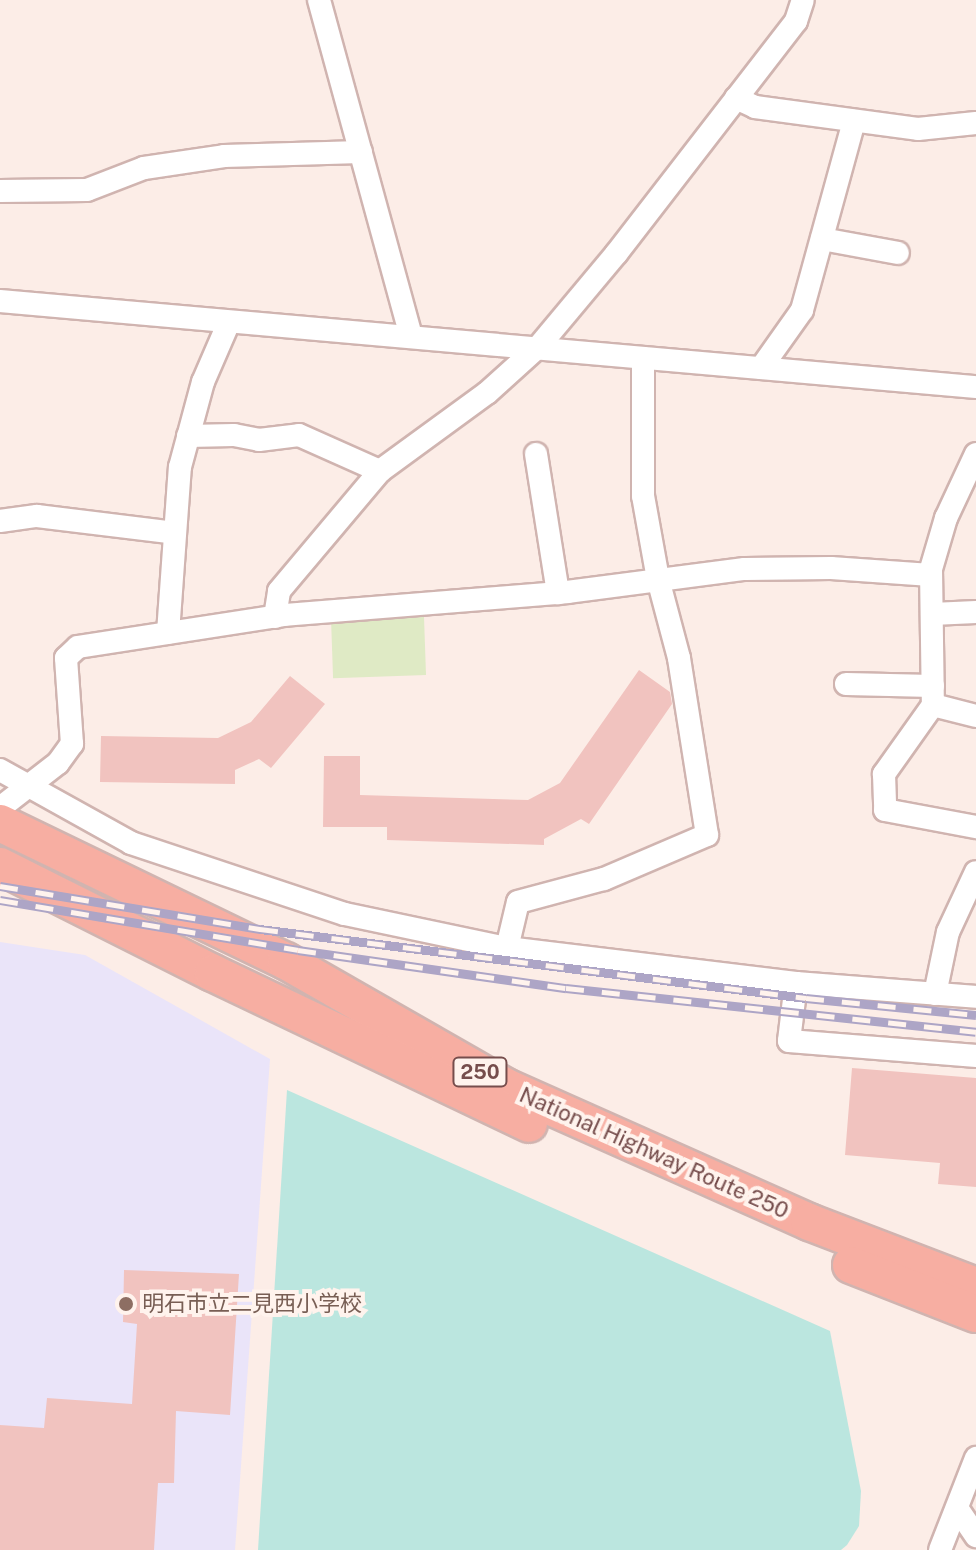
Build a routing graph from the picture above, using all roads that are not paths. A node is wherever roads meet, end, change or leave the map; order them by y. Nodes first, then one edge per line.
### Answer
1 (319, 0) edge
2 (803, 0) edge
3 (736, 98) junction
4 (854, 121) junction
5 (976, 123) edge
6 (361, 152) junction
7 (0, 191) edge
8 (822, 239) junction
9 (898, 253) dead end
10 (0, 301) edge
11 (229, 322) junction
12 (411, 336) junction
13 (539, 346) junction
14 (643, 358) junction
15 (761, 368) junction
16 (976, 387) edge
17 (188, 436) junction
18 (536, 454) dead end
19 (976, 454) edge
20 (380, 471) junction
21 (0, 521) edge
22 (175, 533) junction
23 (931, 575) junction
24 (658, 579) junction
25 (558, 593) junction
26 (976, 612) edge
27 (932, 614) junction
28 (275, 617) junction
29 (168, 633) junction
30 (846, 684) dead end
31 (933, 696) junction
32 (976, 716) edge
33 (0, 770) edge
34 (27, 787) junction
35 (0, 808) edge
36 (0, 823) edge
37 (976, 827) edge
38 (0, 866) edge
39 (976, 872) edge
40 (507, 948) junction
41 (796, 983) junction
42 (935, 994) junction
43 (976, 997) edge
44 (976, 1056) edge
45 (976, 1286) edge
46 (976, 1314) edge
47 (976, 1458) edge
48 (957, 1508) junction
49 (976, 1536) edge
50 (940, 1550) edge

1 - 6 street
2 - 3 street
3 - 4 street
3 - 13 street
4 - 5 street
4 - 8 street
6 - 7 street
6 - 12 street
8 - 9 street
8 - 15 street
10 - 11 street
11 - 12 street
11 - 17 street
12 - 13 street
13 - 14 street
13 - 20 street
14 - 15 street
14 - 24 street
15 - 16 street
17 - 20 street
17 - 22 street
18 - 25 street
19 - 23 street
20 - 28 street
21 - 22 street
22 - 29 street
23 - 24 street
23 - 27 street
24 - 25 street
24 - 40 street
25 - 28 street
26 - 27 street
27 - 31 street
28 - 29 street
29 - 34 street
30 - 31 street
31 - 32 street
31 - 37 street
33 - 34 street
34 - 35 street
34 - 40 street
36 - 45 highway, National Highway Route 250 / 250
38 - 46 highway, National Highway Route 250 / 250
39 - 42 street
40 - 41 street
41 - 42 street
41 - 44 street
42 - 43 street
47 - 48 street
48 - 49 street
48 - 50 street

